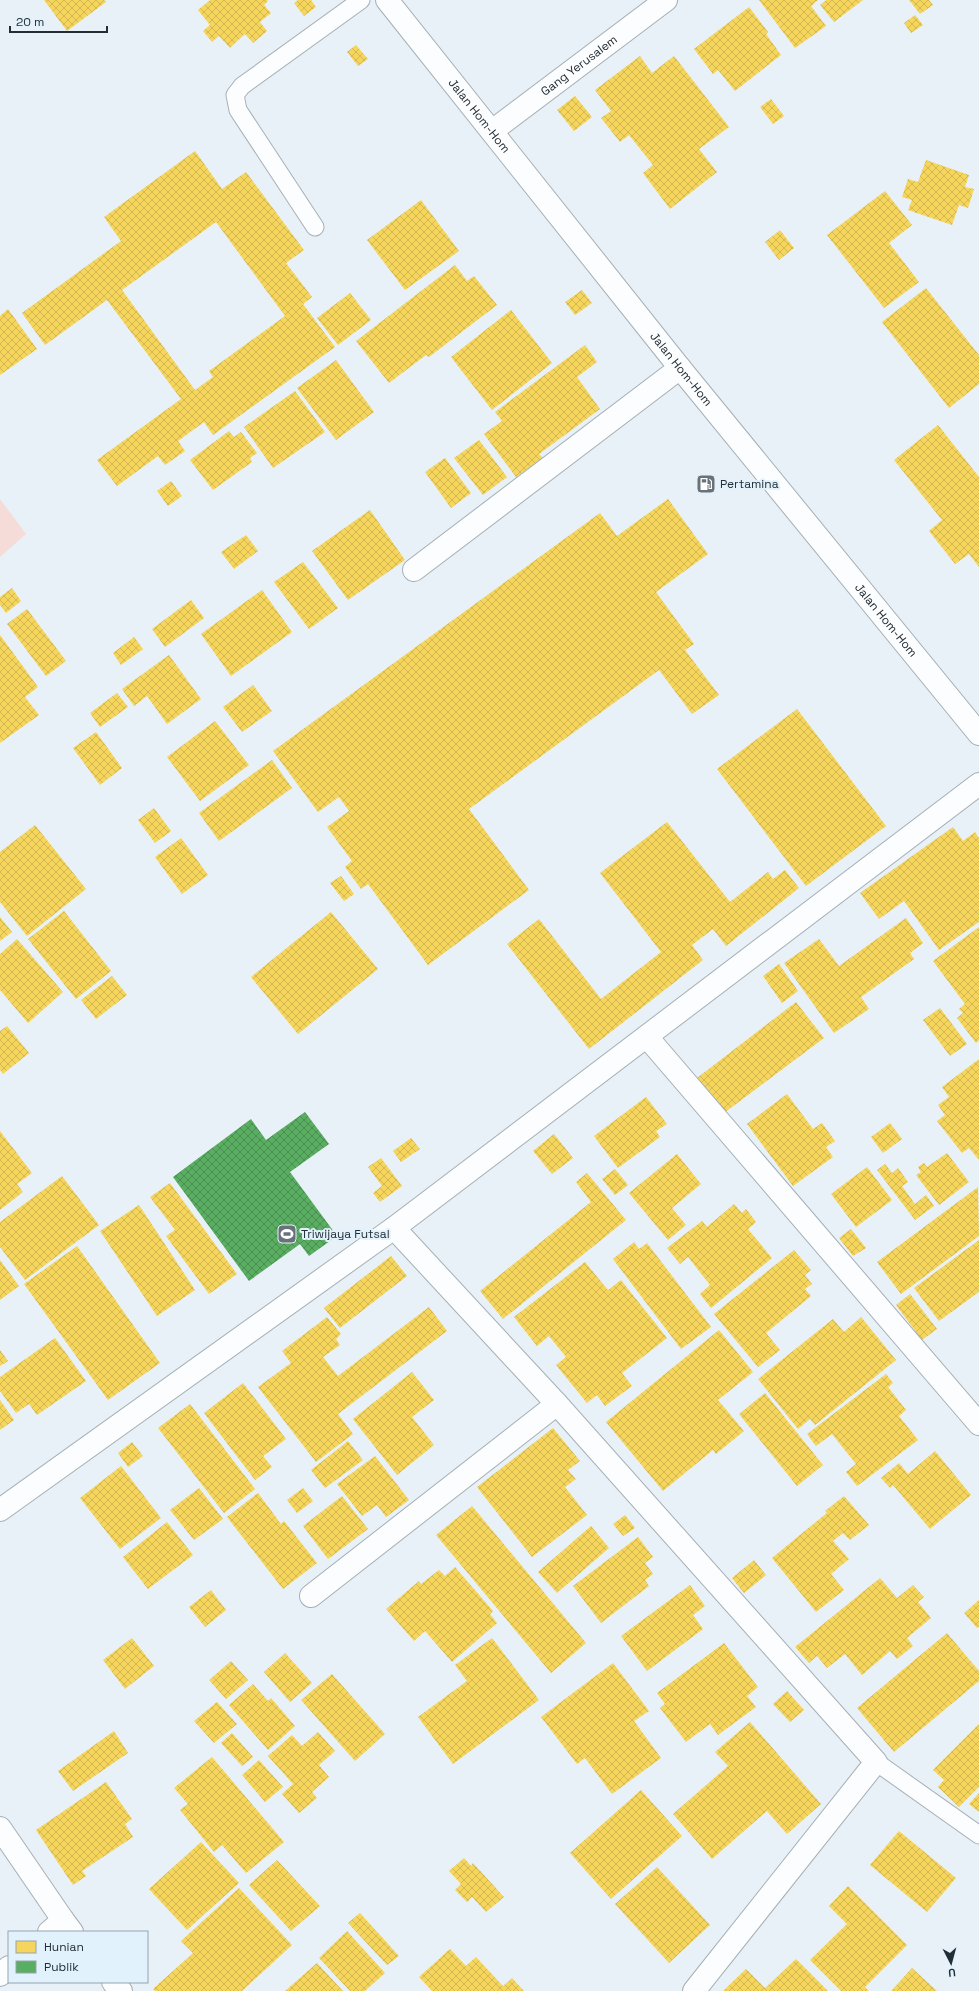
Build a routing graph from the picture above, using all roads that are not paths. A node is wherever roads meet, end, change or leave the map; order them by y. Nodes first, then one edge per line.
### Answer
1 (361, 0) edge
2 (387, 0) edge
3 (666, 0) edge
4 (492, 131) junction
5 (315, 227) dead end
6 (680, 368) junction
7 (414, 570) dead end
8 (979, 734) edge
9 (979, 784) edge
10 (647, 1037) junction
11 (394, 1228) junction
12 (557, 1404) junction
13 (979, 1424) edge
14 (0, 1510) edge
15 (311, 1596) dead end
16 (876, 1762) junction
17 (0, 1828) edge
18 (979, 1835) edge
19 (61, 1928) edge
20 (8, 1968) edge
21 (0, 1975) edge
22 (115, 1983) edge
23 (121, 1991) edge
24 (694, 1991) edge

1 - 5 lane
2 - 4 main road, Jalan Hom-Hom
3 - 4 main road, Gang Yerusalem
4 - 6 main road, Jalan Hom-Hom
6 - 7 main road
6 - 8 main road, Jalan Hom-Hom
9 - 10 main road
10 - 11 main road
10 - 13 main road
11 - 12 main road
11 - 14 main road
12 - 15 main road
12 - 16 main road
16 - 18 lane
16 - 24 main road
17 - 19 main road
20 - 21 main road
22 - 23 main road

